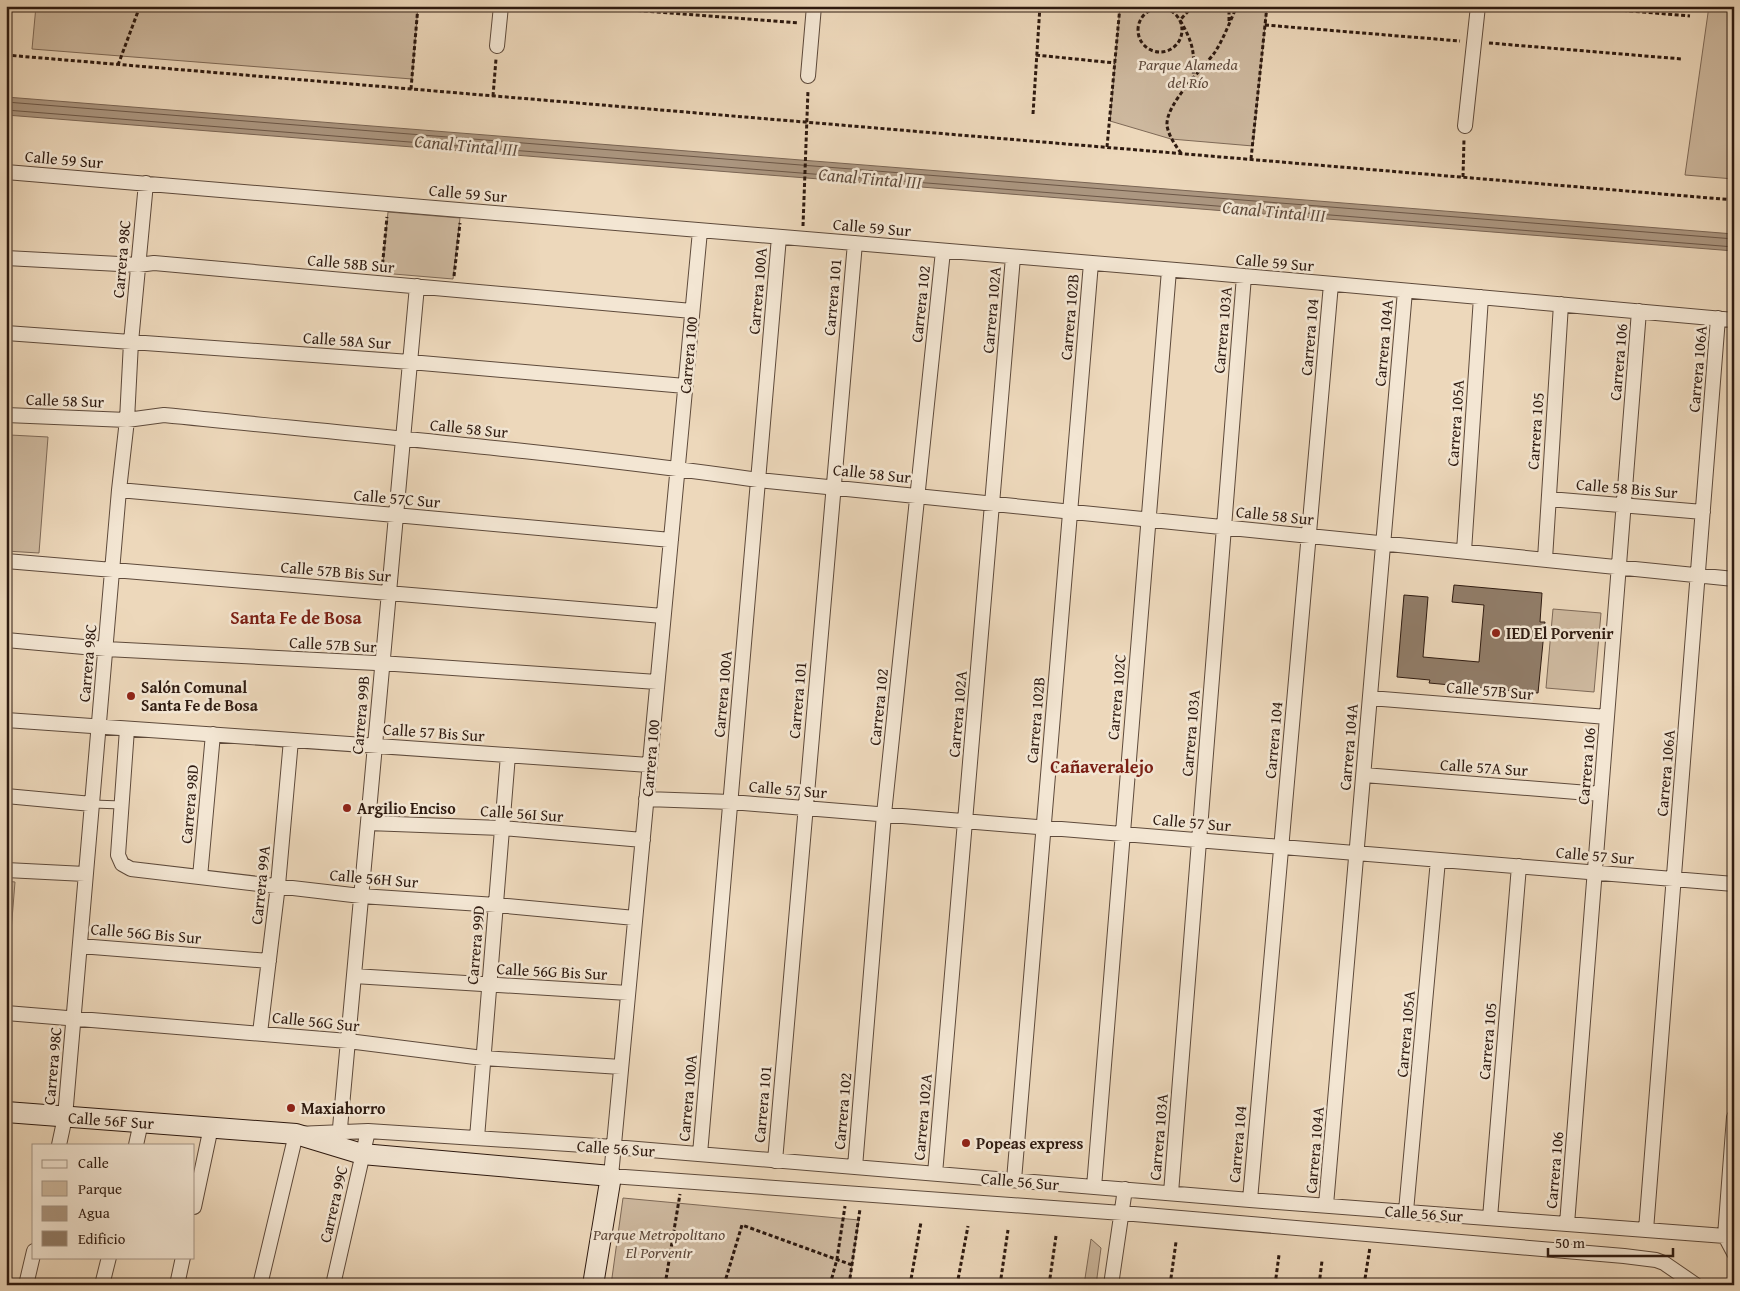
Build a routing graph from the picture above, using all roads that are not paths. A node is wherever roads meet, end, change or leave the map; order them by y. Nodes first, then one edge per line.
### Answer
1 (501, 6) edge
2 (814, 6) edge
3 (1478, 6) edge
4 (497, 46) road end
5 (808, 76) road end
6 (1465, 126) road end
7 (6, 172) edge
8 (146, 183) junction
9 (700, 231) junction
10 (779, 237) junction
11 (855, 243) junction
12 (943, 251) junction
13 (1013, 257) junction
14 (6, 258) edge
15 (1092, 263) junction
16 (138, 264) junction
17 (1169, 270) junction
18 (1244, 276) junction
19 (1332, 284) junction
20 (417, 286) junction
21 (1405, 291) junction
22 (1481, 297) junction
23 (1561, 304) junction
24 (692, 311) junction
25 (1639, 311) junction
26 (1718, 318) junction
27 (1734, 320) edge
28 (6, 332) edge
29 (131, 342) junction
30 (410, 362) junction
31 (685, 386) junction
32 (6, 415) edge
33 (127, 420) junction
34 (403, 439) junction
35 (677, 469) junction
36 (758, 480) junction
37 (833, 487) junction
38 (119, 490) junction
39 (918, 496) junction
40 (1549, 499) junction
41 (992, 504) junction
42 (1624, 505) junction
43 (1070, 511) junction
44 (1703, 512) junction
45 (396, 516) junction
46 (1148, 519) junction
47 (1224, 527) junction
48 (1309, 536) junction
49 (671, 540) junction
50 (1384, 543) junction
51 (1464, 551) junction
52 (1545, 560) junction
53 (6, 561) edge
54 (1619, 567) junction
55 (112, 569) junction
56 (1698, 575) junction
57 (1734, 578) edge
58 (389, 593) junction
59 (663, 616) junction
60 (6, 640) edge
61 (106, 649) junction
62 (382, 664) junction
63 (657, 682) junction
64 (1370, 698) junction
65 (1607, 717) junction
66 (6, 720) edge
67 (99, 727) junction
68 (127, 729) junction
69 (213, 734) junction
70 (292, 740) junction
71 (375, 746) junction
72 (508, 755) junction
73 (649, 765) junction
74 (1364, 775) junction
75 (1601, 794) junction
76 (6, 796) edge
77 (646, 799) junction
78 (730, 802) junction
79 (92, 804) junction
80 (122, 805) junction
81 (805, 808) junction
82 (884, 814) junction
83 (965, 821) junction
84 (368, 823) junction
85 (501, 828) junction
86 (1044, 828) junction
87 (1123, 834) junction
88 (642, 840) junction
89 (1199, 840) junction
90 (1281, 847) junction
91 (1357, 853) junction
92 (1438, 860) junction
93 (1519, 866) junction
94 (6, 870) edge
95 (1595, 873) junction
96 (85, 874) junction
97 (200, 878) junction
98 (1674, 879) junction
99 (1734, 884) edge
100 (278, 885) junction
101 (361, 896) junction
102 (496, 905) junction
103 (635, 918) junction
104 (80, 946) junction
105 (269, 961) junction
106 (354, 976) junction
107 (489, 985) junction
108 (628, 994) junction
109 (6, 1013) edge
110 (74, 1018) junction
111 (260, 1033) junction
112 (348, 1041) junction
113 (483, 1058) junction
114 (621, 1068) junction
115 (6, 1112) edge
116 (65, 1116) junction
117 (1734, 1117) edge
118 (142, 1122) junction
119 (211, 1127) junction
120 (368, 1131) junction
121 (296, 1134) junction
122 (477, 1138) junction
123 (339, 1139) junction
124 (59, 1144) edge
125 (136, 1144) edge
126 (614, 1148) junction
127 (362, 1154) junction
128 (700, 1154) junction
129 (774, 1161) junction
130 (855, 1167) junction
131 (935, 1174) junction
132 (611, 1176) junction
133 (1014, 1180) junction
134 (1094, 1187) junction
135 (1125, 1189) junction
136 (1171, 1193) junction
137 (1250, 1200) junction
138 (195, 1201) edge
139 (1326, 1206) junction
140 (1406, 1212) junction
141 (1122, 1213) junction
142 (1490, 1218) junction
143 (1567, 1224) junction
144 (1646, 1230) junction
145 (1724, 1236) junction
146 (1734, 1253) edge
147 (32, 1258) edge
148 (109, 1258) edge
149 (183, 1258) edge
150 (26, 1285) edge
151 (102, 1285) edge
152 (177, 1285) edge
153 (260, 1285) edge
154 (333, 1285) edge
155 (593, 1285) edge
156 (1111, 1285) edge
157 (1696, 1285) edge

1 - 4 street
2 - 5 street
3 - 6 street
7 - 8 street, Calle 59 Sur
8 - 9 street, Calle 59 Sur
8 - 16 street, Carrera 98C
9 - 10 street, Calle 59 Sur
9 - 24 street, Carrera 100
10 - 11 street, Calle 59 Sur
10 - 36 street, Carrera 100A
11 - 12 street, Calle 59 Sur
11 - 37 street, Carrera 101
12 - 13 street, Calle 59 Sur
12 - 39 street, Carrera 102
13 - 15 street, Calle 59 Sur
13 - 41 street, Carrera 102A
14 - 16 street, Calle 58B Sur
15 - 17 street, Calle 59 Sur
15 - 43 street, Carrera 102B
16 - 20 street, Calle 58B Sur
16 - 29 street, Carrera 98C
17 - 18 street, Calle 59 Sur
17 - 46 street, Carrera 102C
18 - 19 street, Calle 59 Sur
18 - 47 street, Carrera 103A
19 - 21 street, Calle 59 Sur
19 - 48 street, Carrera 104
20 - 24 street, Calle 58B Sur
20 - 30 street, Carrera 99B
21 - 22 street, Calle 59 Sur
21 - 50 street, Carrera 104A
22 - 23 street, Calle 59 Sur
22 - 51 street, Carrera 105A
23 - 25 street, Calle 59 Sur
23 - 40 street, Carrera 105
24 - 31 street, Carrera 100
25 - 26 street, Calle 59 Sur
25 - 42 street, Carrera 106
26 - 27 street, Calle 59 Sur
26 - 44 street, Carrera 106A
28 - 29 street, Calle 58A Sur
29 - 30 street, Calle 58A Sur
29 - 33 street, Carrera 98C
30 - 31 street, Calle 58A Sur
30 - 34 street, Carrera 99B
31 - 35 street, Carrera 100
32 - 33 street, Calle 58 Sur
33 - 34 street, Calle 58 Sur
33 - 38 street, Carrera 98C
34 - 35 street, Calle 58 Sur
34 - 45 street, Carrera 99B
35 - 36 street, Calle 58 Sur
35 - 49 street, Carrera 100
36 - 37 street, Calle 58 Sur
36 - 78 street, Carrera 100A
37 - 39 street, Calle 58 Sur
37 - 81 street, Carrera 101
38 - 45 street, Calle 57C Sur
38 - 55 street, Carrera 98C
39 - 41 street, Calle 58 Sur
39 - 82 street, Carrera 102
40 - 42 street, Calle 58 Bis Sur
40 - 52 street, Carrera 105
41 - 43 street, Calle 58 Sur
41 - 83 street, Carrera 102A
42 - 44 street, Calle 58 Bis Sur
42 - 54 street, Carrera 106
43 - 46 street, Calle 58 Sur
43 - 86 street, Carrera 102B
44 - 56 street, Carrera 106A
45 - 49 street, Calle 57C Sur
45 - 58 street, Carrera 99B
46 - 47 street, Calle 58 Sur
46 - 87 street, Carrera 102C
47 - 48 street, Calle 58 Sur
47 - 89 street, Carrera 103A
48 - 50 street, Calle 58 Sur
48 - 90 street, Carrera 104
49 - 59 street, Carrera 100
50 - 51 street, Calle 58 Sur
50 - 64 street, Carrera 104A
51 - 52 street, Calle 58 Sur
52 - 54 street, Calle 58 Sur
53 - 55 street, Calle 57B Bis Sur
54 - 56 street, Calle 58 Sur
54 - 65 street, Carrera 106
55 - 58 street, Calle 57B Bis Sur
55 - 61 street, Carrera 98C
56 - 57 street, Calle 58 Sur
56 - 98 street, Carrera 106A
58 - 59 street, Calle 57B Bis Sur
58 - 62 street, Carrera 99B
59 - 63 street, Carrera 100
60 - 61 street, Calle 57B Sur
61 - 62 street, Calle 57B Sur
61 - 67 street, Carrera 98C
62 - 63 street, Calle 57B Sur
62 - 71 street, Carrera 99B
63 - 73 street, Carrera 100
64 - 65 street, Calle 57B Sur
64 - 74 street, Carrera 104A
65 - 75 street, Carrera 106
66 - 67 street, Calle 57 Bis Sur
67 - 68 street, Calle 57 Bis Sur
67 - 79 street, Carrera 98C
68 - 69 street, Calle 57 Bis Sur
68 - 80 street
69 - 70 street, Calle 57 Bis Sur
69 - 97 street, Carrera 98D
70 - 71 street, Calle 57 Bis Sur
70 - 100 street, Carrera 99A
71 - 72 street, Calle 57 Bis Sur
71 - 84 street, Carrera 99B
72 - 73 street, Calle 57 Bis Sur
72 - 85 street, Carrera 99D
73 - 77 street, Carrera 100
74 - 75 street, Calle 57A Sur
74 - 91 street, Carrera 104A
75 - 95 street, Carrera 106
76 - 79 street
77 - 78 street, Calle 57 Sur
77 - 88 street, Carrera 100
78 - 81 street, Calle 57 Sur
78 - 128 street, Carrera 100A
79 - 80 lane
79 - 96 street, Carrera 98C
80 - 97 street, Calle 56H Sur
81 - 82 street, Calle 57 Sur
81 - 129 street, Carrera 101
82 - 83 street, Calle 57 Sur
82 - 130 street, Carrera 102
83 - 86 street, Calle 57 Sur
83 - 131 street, Carrera 102A
84 - 85 street, Calle 56I Sur
84 - 101 street, Carrera 99B
85 - 88 street, Calle 56I Sur
85 - 102 street, Carrera 99D
86 - 87 street, Calle 57 Sur
86 - 133 street, Carrera 102B
87 - 89 street, Calle 57 Sur
87 - 134 street, Carrera 102C
88 - 103 street, Carrera 100
89 - 90 street, Calle 57 Sur
89 - 136 street, Carrera 103A
90 - 91 street, Calle 57 Sur
90 - 137 street, Carrera 104
91 - 92 street, Calle 57 Sur
91 - 139 street, Carrera 104A
92 - 93 street, Calle 57 Sur
92 - 140 street, Carrera 105A
93 - 95 street, Calle 57 Sur
93 - 142 street, Carrera 105
94 - 96 street
95 - 98 street, Calle 57 Sur
95 - 143 street, Carrera 106
96 - 104 street, Carrera 98C
97 - 100 street, Calle 56H Sur
98 - 99 street, Calle 57 Sur
98 - 144 street, Carrera 106A
100 - 101 street, Calle 56H Sur
100 - 105 street, Carrera 99A
101 - 102 street, Calle 56H Sur
101 - 106 street, Carrera 99B
102 - 103 street, Calle 56H Sur
102 - 107 street, Carrera 99D
103 - 108 street, Carrera 100
104 - 105 street, Calle 56G Bis Sur
104 - 110 street, Carrera 98C
105 - 111 street, Carrera 99A
106 - 107 street, Calle 56G Bis Sur
106 - 112 street, Carrera 99B
107 - 108 street, Calle 56G Bis Sur
107 - 113 street, Carrera 99D
108 - 114 street, Carrera 100
109 - 110 street, Calle 56G Sur
110 - 111 street, Calle 56G Sur
110 - 116 street, Carrera 98C
111 - 112 street, Calle 56G Sur
112 - 113 street, Calle 56G Sur
112 - 123 street, Carrera 99B
113 - 114 street, Calle 56G Sur
113 - 122 street, Carrera 99D
114 - 126 street, Carrera 100
115 - 116 street, Calle 56F Sur
116 - 118 street, Calle 56F Sur
116 - 124 street, Carrera 98C
117 - 145 street
118 - 119 street, Calle 56F Sur
118 - 125 street
119 - 121 street, Calle 56F Sur
119 - 138 street
120 - 122 street, Calle 56 Sur
120 - 123 street, Calle 56 Sur
120 - 127 street, Carrera 99C
121 - 123 street, Calle 56F Sur
121 - 153 street
122 - 126 street, Calle 56 Sur
123 - 127 street, Calle 56F Sur
126 - 128 street, Calle 56 Sur
126 - 132 street, Carrera 100
127 - 132 street, Calle 56 Sur
127 - 154 street, Carrera 99C
128 - 129 street, Calle 56 Sur
129 - 130 street, Calle 56 Sur
130 - 131 street, Calle 56 Sur
131 - 133 street, Calle 56 Sur
132 - 141 street, Calle 56 Sur
132 - 155 street, Carrera 100
133 - 134 street, Calle 56 Sur
134 - 135 street, Calle 56 Sur
135 - 136 street, Calle 56 Sur
135 - 141 street
136 - 137 street, Calle 56 Sur
137 - 139 street, Calle 56 Sur
139 - 140 street, Calle 56 Sur
140 - 142 street, Calle 56 Sur
141 - 156 street
141 - 157 street, Calle 56 Sur
142 - 143 street, Calle 56 Sur
143 - 144 street, Calle 56 Sur
144 - 145 street, Calle 56 Sur
145 - 146 street
147 - 150 street
148 - 151 street
149 - 152 street

